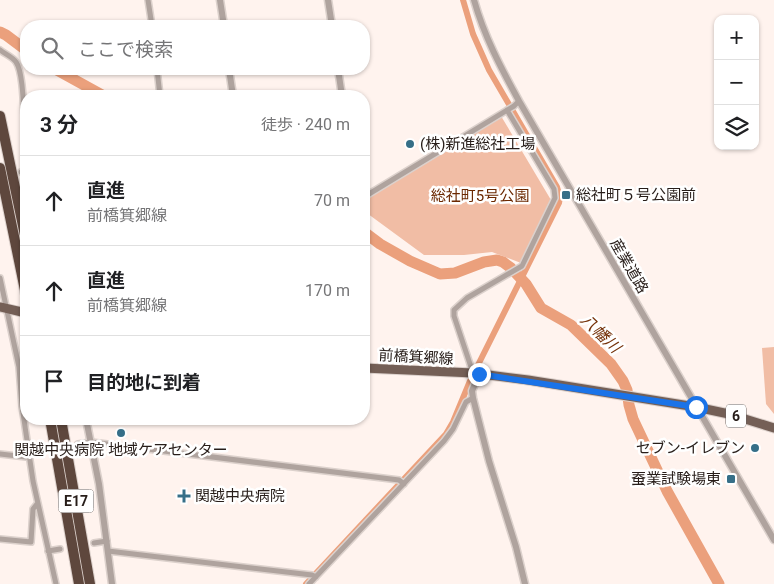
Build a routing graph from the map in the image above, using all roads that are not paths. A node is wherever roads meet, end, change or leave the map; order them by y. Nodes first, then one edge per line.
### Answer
1 (148, 0) edge
2 (220, 0) edge
3 (328, 0) edge
4 (474, 0) edge
5 (151, 20) edge
6 (223, 20) edge
7 (331, 20) edge
8 (0, 50) edge
9 (158, 75) edge
10 (231, 75) edge
11 (339, 75) edge
12 (22, 90) edge
13 (159, 90) edge
14 (232, 90) edge
15 (341, 90) edge
16 (519, 101) junction
17 (507, 110) junction
18 (0, 116) edge
19 (0, 168) edge
20 (370, 193) edge
21 (20, 211) edge
22 (20, 266) edge
23 (0, 278) edge
24 (3, 308) edge
25 (20, 312) edge
26 (20, 367) edge
27 (370, 368) edge
28 (476, 374) junction
29 (472, 398) junction
30 (696, 407) junction
31 (25, 425) edge
32 (51, 425) edge
33 (62, 425) edge
34 (87, 425) edge
35 (774, 428) edge
36 (91, 442) junction
37 (78, 444) dead end
38 (38, 450) tunnel mouth
39 (0, 454) edge
40 (29, 454) junction
41 (404, 484) junction
42 (37, 504) junction
43 (0, 539) edge
44 (774, 540) edge
45 (107, 541) junction
46 (94, 543) dead end
47 (60, 549) dead end
48 (108, 550) junction
49 (48, 552) junction
50 (316, 577) junction
51 (56, 584) edge
52 (79, 584) edge
53 (90, 584) edge
54 (112, 584) edge
55 (309, 584) edge
56 (525, 584) edge

1 - 5 street
2 - 6 street
3 - 7 street
4 - 16 street, 産業道路
8 - 12 street
9 - 13 street
10 - 14 street
11 - 15 street
16 - 17 street
16 - 30 street, 産業道路
17 - 20 street
17 - 28 street
18 - 21 highway
19 - 22 highway
23 - 24 street
24 - 25 main road
24 - 26 street
27 - 28 main road, 前橋箕郷線 / 6
28 - 29 street
28 - 30 main road, 前橋箕郷線 / 6
29 - 41 street
29 - 56 street
30 - 35 main road, 6
30 - 44 street, 産業道路
31 - 40 street
32 - 52 highway, E17
33 - 53 highway, E17
34 - 36 street
36 - 37 street
36 - 41 street
36 - 45 street
38 - 40 street
39 - 40 street
40 - 42 street
41 - 50 street
42 - 43 street
42 - 49 street
45 - 46 street
45 - 48 street
47 - 49 street
48 - 50 street
48 - 54 street
49 - 51 street
50 - 55 street

